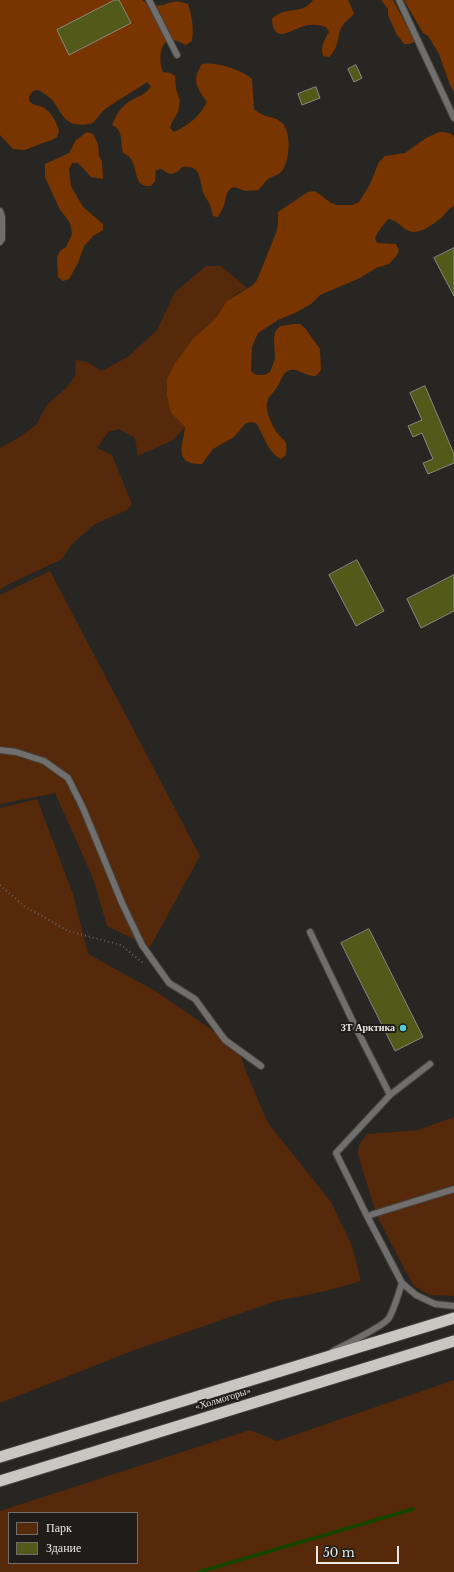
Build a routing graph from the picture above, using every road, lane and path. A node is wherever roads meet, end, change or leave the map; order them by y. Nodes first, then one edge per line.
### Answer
1 (149, 0) edge
2 (399, 0) edge
3 (177, 55) dead end
4 (454, 118) edge
5 (0, 211) edge
6 (0, 242) edge
7 (0, 750) edge
8 (0, 885) edge
9 (310, 932) dead end
10 (145, 964) dead end
11 (430, 1064) dead end
12 (262, 1066) dead end
13 (390, 1095) junction
14 (454, 1190) edge
15 (367, 1216) junction
16 (402, 1283) junction
17 (454, 1306) edge
18 (454, 1318) edge
19 (454, 1341) edge
20 (311, 1362) junction
21 (0, 1457) edge
22 (0, 1481) edge

1 - 3 lane
2 - 4 lane
5 - 6 lane
7 - 12 lane
8 - 10 path
9 - 13 lane
11 - 13 lane
13 - 15 lane
14 - 15 lane
15 - 16 lane
16 - 17 lane
16 - 20 lane
18 - 20 highway, «Холмогоры»
19 - 22 highway, «Холмогоры»
20 - 21 highway, «Холмогоры»

